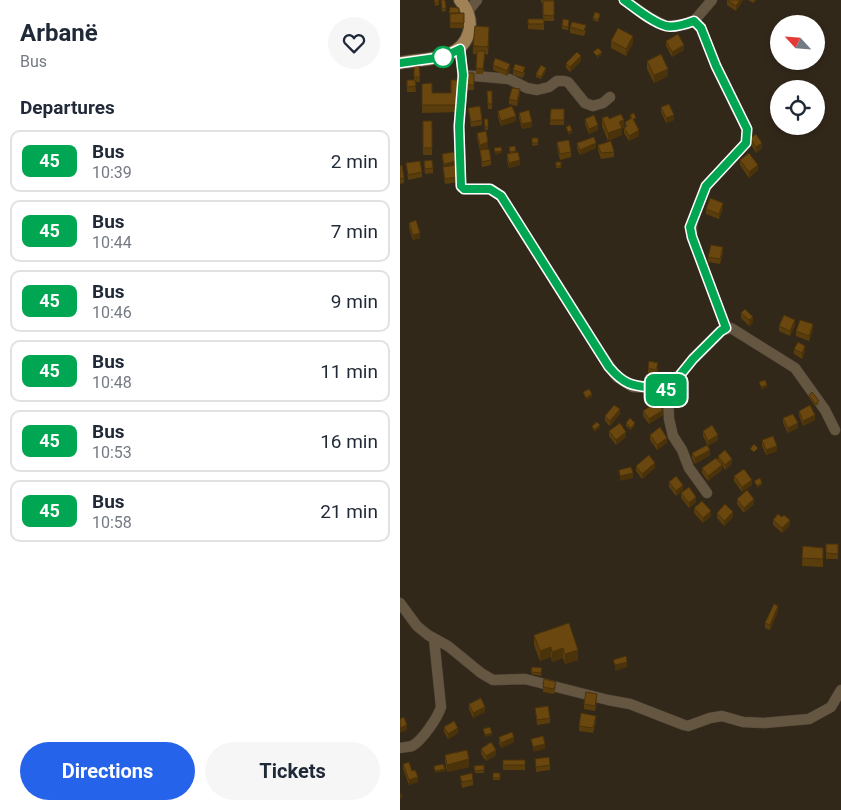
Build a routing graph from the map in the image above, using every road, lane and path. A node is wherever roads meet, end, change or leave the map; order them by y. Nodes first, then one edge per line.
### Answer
1 (460, 0) edge
2 (477, 0) edge
3 (624, 0) edge
4 (712, 0) edge
5 (468, 11) junction
6 (694, 21) junction
7 (460, 49) junction
8 (400, 63) edge
9 (463, 75) junction
10 (610, 97) dead end
11 (726, 328) junction
12 (668, 390) junction
13 (835, 430) dead end
14 (707, 493) dead end
15 (400, 603) edge
16 (434, 639) junction
17 (841, 690) edge
18 (400, 748) edge

1 - 5 main road
2 - 5 street
3 - 6 street
4 - 6 street
5 - 7 main road
6 - 11 street
7 - 8 main road
7 - 9 street
9 - 10 street
9 - 12 street
11 - 12 street
11 - 13 street
12 - 14 street
15 - 16 street
16 - 17 street
16 - 18 street

